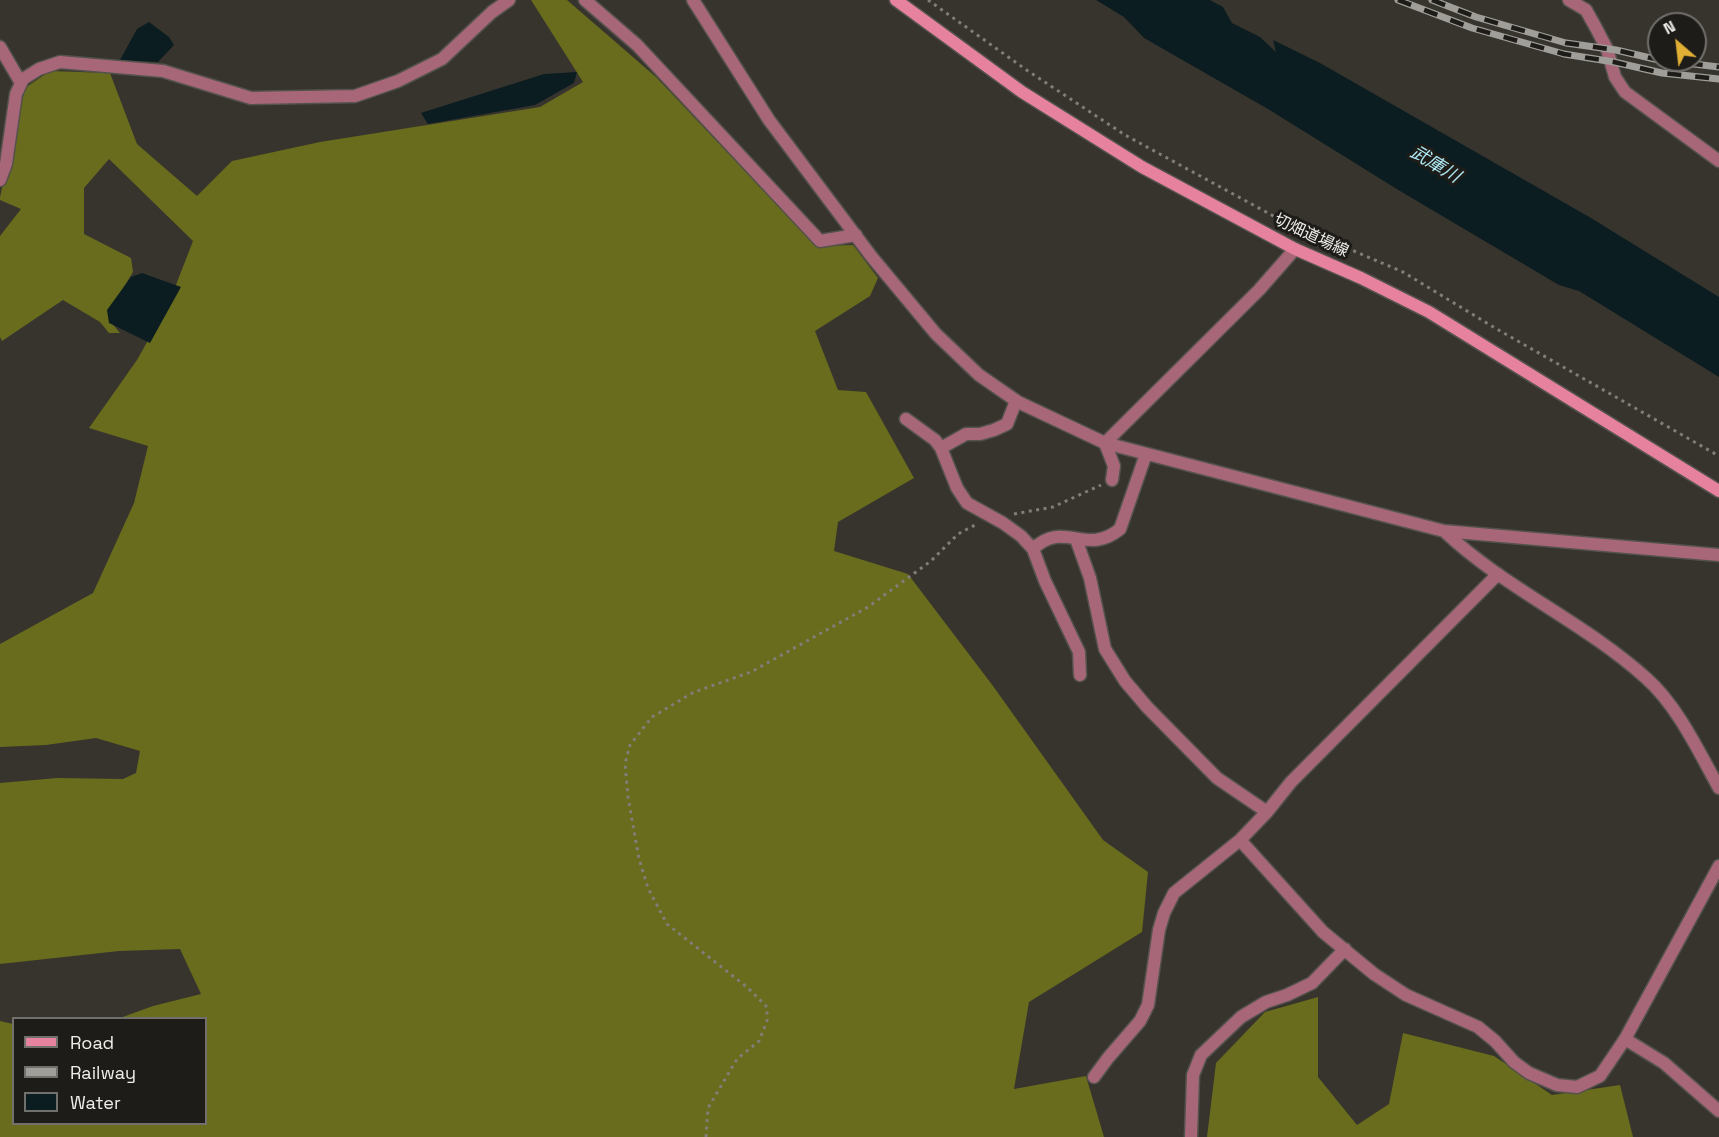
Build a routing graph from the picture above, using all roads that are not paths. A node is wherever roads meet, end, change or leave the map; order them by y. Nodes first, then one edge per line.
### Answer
1 (508, 0) edge
2 (585, 0) edge
3 (693, 0) edge
4 (896, 0) edge
5 (1569, 0) edge
6 (2, 56) edge
7 (21, 83) junction
8 (1719, 161) edge
9 (0, 180) edge
10 (856, 235) junction
11 (1295, 249) junction
12 (1016, 401) junction
13 (906, 419) dead end
14 (1105, 443) junction
15 (941, 448) junction
16 (1146, 454) junction
17 (1112, 480) road end
18 (1719, 491) edge
19 (1444, 531) junction
20 (1076, 539) junction
21 (1033, 549) junction
22 (1719, 555) edge
23 (1498, 574) junction
24 (1080, 675) dead end
25 (1719, 788) edge
26 (1267, 812) junction
27 (1240, 840) junction
28 (1719, 866) edge
29 (1345, 949) junction
30 (1625, 1039) junction
31 (1094, 1077) dead end
32 (1719, 1111) edge
33 (1191, 1137) edge

1 - 7 street
2 - 10 street
3 - 10 street
4 - 11 main road, 切畑道場線
5 - 8 street
6 - 7 street
7 - 9 street
10 - 12 street
11 - 14 street
11 - 18 main road, 切畑道場線
12 - 14 street
12 - 15 street
13 - 15 street
14 - 16 street
14 - 17 street
15 - 21 street
16 - 19 street
16 - 20 street
19 - 22 street
19 - 23 street
20 - 21 street
20 - 26 street
21 - 24 street
23 - 25 street
23 - 26 street
26 - 27 street
27 - 29 street
27 - 31 street
28 - 30 street
29 - 30 street
29 - 33 street
30 - 32 street

